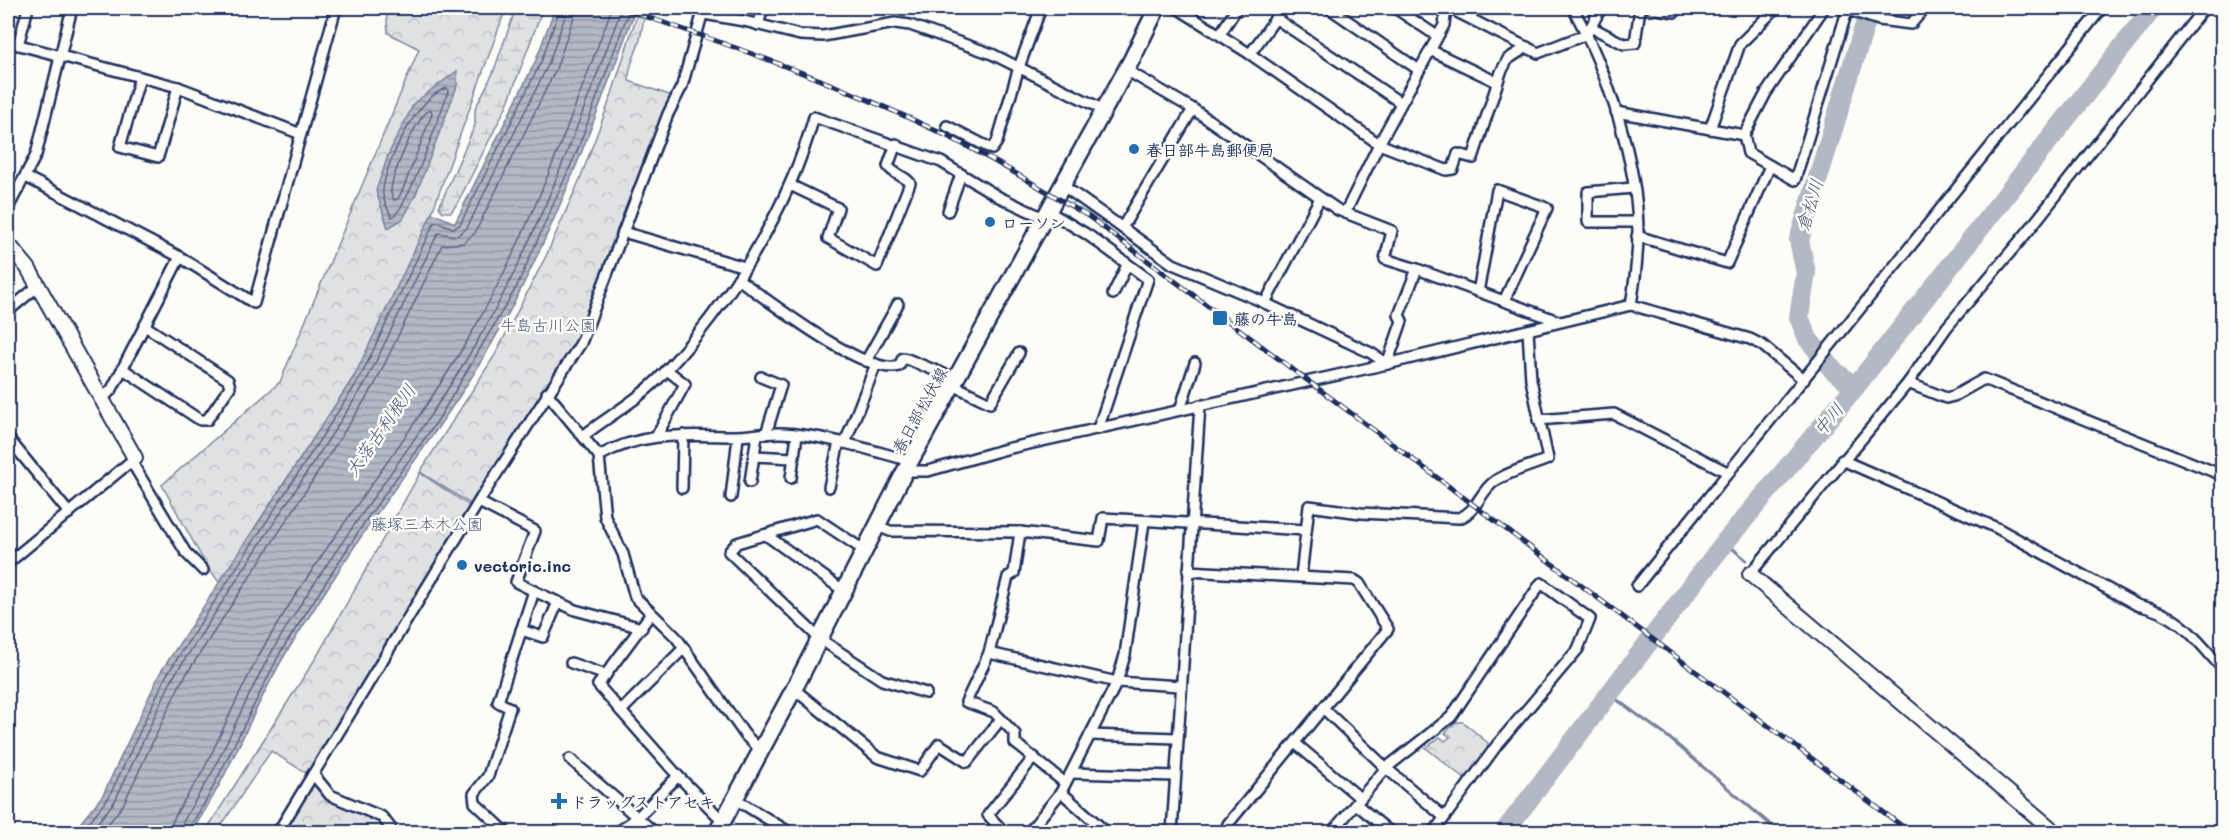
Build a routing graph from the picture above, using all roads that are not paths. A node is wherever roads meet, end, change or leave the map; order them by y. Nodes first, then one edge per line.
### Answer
1 (28, 8) edge
2 (72, 8) edge
3 (336, 8) edge
4 (763, 8) edge
5 (1041, 8) edge
6 (1157, 8) edge
7 (1177, 8) edge
8 (1237, 8) edge
9 (1283, 8) edge
10 (1329, 8) edge
11 (1395, 8) edge
12 (1447, 8) edge
13 (1573, 8) edge
14 (1601, 8) edge
15 (1640, 8) edge
16 (1650, 8) edge
17 (1678, 8) edge
18 (1776, 8) edge
19 (1824, 8) edge
20 (1925, 8) edge
21 (2102, 8) edge
22 (2205, 8) edge
23 (1847, 10) edge
24 (704, 11) edge
25 (1275, 18) junction
26 (758, 25) junction
27 (1589, 31) junction
28 (1220, 34) junction
29 (1437, 36) junction
30 (8, 42) edge
31 (18, 45) junction
32 (1527, 47) junction
33 (1430, 50) junction
34 (1250, 54) junction
35 (60, 56) junction
36 (1019, 67) junction
37 (1126, 70) junction
38 (1419, 70) junction
39 (140, 77) junction
40 (1497, 82) junction
41 (178, 87) junction
42 (1401, 103) junction
43 (1192, 109) junction
44 (1104, 110) junction
45 (1616, 112) junction
46 (947, 126) dead end
47 (1710, 129) junction
48 (302, 134) junction
49 (1744, 135) junction
50 (896, 144) junction
51 (1379, 144) junction
52 (1770, 165) junction
53 (962, 174) junction
54 (26, 177) junction
55 (790, 185) junction
56 (1062, 185) junction
57 (1633, 188) junction
58 (1320, 198) junction
59 (8, 208) edge
60 (948, 211) dead end
61 (1346, 213) junction
62 (1046, 215) junction
63 (1637, 222) junction
64 (1122, 228) junction
65 (623, 232) junction
66 (1637, 236) junction
67 (8, 244) edge
68 (180, 257) junction
69 (1127, 266) junction
70 (745, 267) junction
71 (1417, 269) junction
72 (738, 279) junction
73 (38, 286) junction
74 (1478, 292) junction
75 (1113, 294) dead end
76 (1503, 301) junction
77 (1265, 303) junction
78 (898, 304) dead end
79 (1631, 305) junction
80 (8, 311) edge
81 (1559, 322) junction
82 (145, 326) junction
83 (1528, 330) junction
84 (1019, 352) dead end
85 (866, 361) junction
86 (1195, 363) dead end
87 (876, 364) junction
88 (1387, 364) junction
89 (123, 369) junction
90 (666, 370) junction
91 (761, 377) dead end
92 (1804, 380) junction
93 (955, 382) junction
94 (1908, 383) junction
95 (547, 393) junction
96 (103, 398) junction
97 (1200, 405) junction
98 (1180, 410) junction
99 (1538, 420) junction
100 (1098, 429) junction
101 (683, 435) junction
102 (761, 435) junction
103 (797, 435) junction
104 (583, 436) junction
105 (656, 437) junction
106 (738, 437) junction
107 (8, 438) edge
108 (842, 442) junction
109 (599, 456) junction
110 (754, 456) junction
111 (135, 458) junction
112 (793, 458) junction
113 (1842, 460) junction
114 (908, 466) junction
115 (1729, 473) junction
116 (2223, 475) edge
117 (790, 478) dead end
118 (750, 482) dead end
119 (829, 487) dead end
120 (682, 488) dead end
121 (730, 497) dead end
122 (479, 502) junction
123 (69, 513) junction
124 (1144, 522) junction
125 (1191, 524) junction
126 (877, 526) junction
127 (1306, 530) junction
128 (1020, 532) junction
129 (766, 535) junction
130 (865, 551) junction
131 (8, 563) edge
132 (203, 570) dead end
133 (1188, 571) junction
134 (1750, 574) joint
135 (1301, 576) junction
136 (1637, 586) dead end
137 (534, 591) junction
138 (844, 591) junction
139 (558, 602) junction
140 (650, 615) junction
141 (642, 628) junction
142 (521, 630) junction
143 (820, 639) junction
144 (684, 648) junction
145 (989, 653) junction
146 (571, 663) dead end
147 (2223, 668) edge
148 (606, 675) junction
149 (1117, 682) junction
150 (1180, 686) junction
151 (794, 689) junction
152 (926, 693) dead end
153 (1323, 708) junction
154 (621, 711) junction
155 (1001, 719) junction
156 (1090, 735) junction
157 (1176, 738) junction
158 (1295, 743) junction
159 (761, 751) junction
160 (1034, 757) junction
161 (570, 759) dead end
162 (1386, 768) junction
163 (1071, 773) junction
164 (313, 774) junction
165 (678, 776) junction
166 (1174, 776) junction
167 (1063, 787) junction
168 (735, 799) junction
169 (1358, 801) junction
170 (1444, 817) junction
171 (637, 818) junction
172 (720, 827) edge
173 (2050, 831) edge
174 (278, 832) edge
175 (389, 832) edge
176 (506, 832) edge
177 (617, 832) edge
178 (654, 832) edge
179 (789, 832) edge
180 (1004, 832) edge
181 (1029, 832) edge
182 (1106, 832) edge
183 (1172, 832) edge
184 (1216, 832) edge
185 (1226, 832) edge
186 (1332, 832) edge
187 (1390, 832) edge
188 (1434, 832) edge

1 - 31 street
2 - 35 street
3 - 48 street
4 - 26 street
5 - 36 street
6 - 37 main road, 春日部松伏線
7 - 28 street
8 - 28 street
9 - 25 street
10 - 38 street
11 - 29 street
12 - 29 street
12 - 32 street
13 - 27 street
14 - 27 street
15 - 27 street
16 - 17 street
18 - 47 street
19 - 49 street
20 - 23 street
21 - 92 street
22 - 94 street
23 - 52 street
24 - 26 street
24 - 65 street
25 - 34 street
25 - 42 street
26 - 36 street
27 - 32 street
27 - 45 street
28 - 34 street
29 - 33 street
30 - 31 street
31 - 35 street
32 - 40 street
33 - 38 street
33 - 40 street
34 - 51 street
35 - 39 street
35 - 54 street
36 - 44 street
36 - 46 street
37 - 43 street
37 - 44 main road, 春日部松伏線
38 - 42 street
39 - 41 street
39 - 41 street
40 - 51 street
41 - 48 street
42 - 51 street
43 - 58 street
43 - 64 street
44 - 56 main road, 春日部松伏線
45 - 47 street
45 - 57 street
47 - 49 street
48 - 68 street
49 - 52 street
50 - 53 street
50 - 55 street
50 - 55 street
51 - 61 street
52 - 66 street
53 - 60 street
53 - 62 street
54 - 59 street
54 - 68 street
55 - 70 street
56 - 62 main road, 春日部松伏線
56 - 64 street
57 - 63 street
57 - 63 street
58 - 61 street
58 - 77 street
61 - 71 street
62 - 69 street
62 - 93 main road, 春日部松伏線
63 - 66 street
64 - 77 street
65 - 70 street
65 - 95 street
66 - 79 street
67 - 73 street
68 - 82 street
69 - 75 street
69 - 100 street
70 - 72 street
71 - 74 street
71 - 88 street
72 - 85 street
72 - 90 street
73 - 80 street
73 - 96 street
74 - 76 street
74 - 76 street
76 - 81 street
77 - 88 street
78 - 85 street
79 - 81 street
79 - 92 street
81 - 83 street
82 - 89 street
82 - 89 street
83 - 88 street
83 - 99 street
84 - 93 street
85 - 87 street
86 - 98 street
87 - 93 street
87 - 108 street
88 - 97 street
89 - 96 street
90 - 104 street
90 - 105 street
91 - 102 street
92 - 115 street
93 - 114 main road, 春日部松伏線
94 - 113 street
94 - 116 street
95 - 104 street
95 - 122 street
96 - 111 street
97 - 98 street
97 - 125 street
98 - 100 street
99 - 115 street
99 - 127 street
100 - 114 street
101 - 105 street
101 - 106 street
101 - 120 street
102 - 103 street
102 - 106 street
102 - 110 street
103 - 108 street
103 - 112 street
104 - 109 street
105 - 109 street
106 - 121 street
107 - 123 street
108 - 114 street
108 - 119 street
109 - 140 street
110 - 112 street
110 - 118 street
111 - 123 street
111 - 132 street
112 - 117 street
113 - 134 street
113 - 147 street
114 - 126 main road, 春日部松伏線
115 - 136 street
122 - 137 street
122 - 164 street
123 - 131 street
124 - 125 street
124 - 128 street
124 - 149 street
125 - 127 street
125 - 133 street
126 - 128 street
126 - 130 main road, 春日部松伏線
127 - 135 street
128 - 145 street
129 - 130 street
129 - 138 street
129 - 143 street
130 - 138 main road, 春日部松伏線
133 - 135 street
133 - 150 street
134 - 173 street
135 - 153 street
137 - 139 street
137 - 142 street
138 - 143 main road, 春日部松伏線
139 - 141 street
139 - 142 street
140 - 141 street
140 - 144 street
141 - 148 street
142 - 176 street
143 - 151 main road, 春日部松伏線
143 - 152 street
144 - 154 street
144 - 159 street
145 - 149 street
145 - 155 street
146 - 148 street
148 - 154 street
149 - 150 street
149 - 156 street
150 - 157 street
151 - 155 street
151 - 159 main road, 春日部松伏線
153 - 158 street
153 - 162 street
154 - 165 street
155 - 160 street
156 - 157 street
156 - 163 street
157 - 166 street
158 - 169 street
158 - 185 street
159 - 168 main road, 春日部松伏線
160 - 167 street
160 - 180 street
161 - 171 street
162 - 169 street
162 - 170 street
162 - 170 street
163 - 166 street
163 - 167 street
164 - 174 street
164 - 175 street
165 - 171 street
165 - 172 street
166 - 183 street
167 - 181 street
167 - 182 street
168 - 172 main road, 春日部松伏線
168 - 179 street
169 - 186 street
169 - 187 street
170 - 188 street
171 - 177 street
171 - 178 street
184 - 185 street

